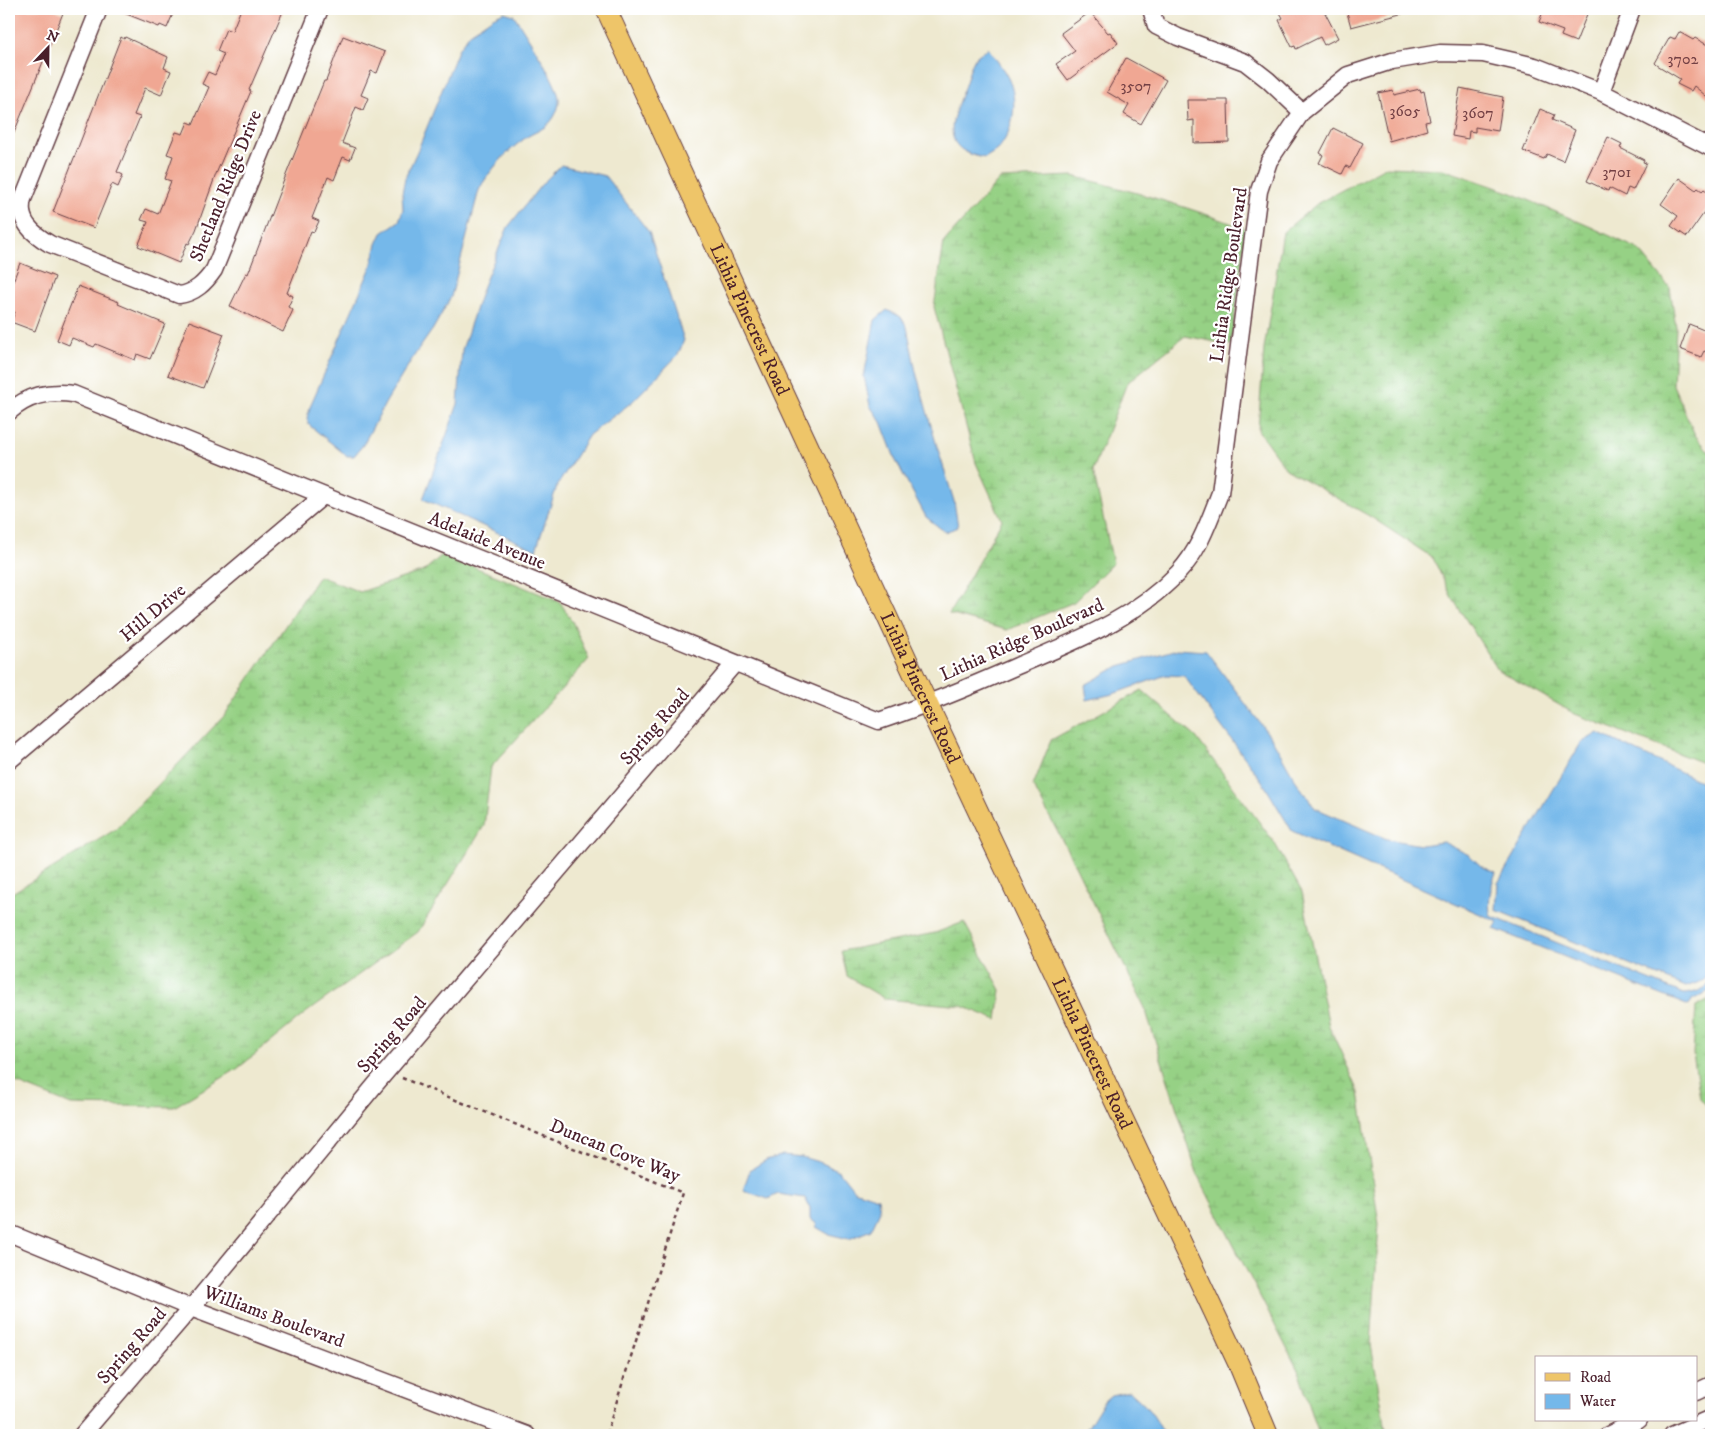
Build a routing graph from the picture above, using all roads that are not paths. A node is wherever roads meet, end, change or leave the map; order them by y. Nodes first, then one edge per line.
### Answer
1 (99, 9) edge
2 (320, 9) edge
3 (606, 9) edge
4 (1151, 9) edge
5 (1632, 9) edge
6 (1601, 92) junction
7 (1302, 112) junction
8 (1711, 148) edge
9 (9, 412) edge
10 (323, 496) junction
11 (736, 663) junction
12 (928, 705) junction
13 (9, 761) edge
14 (9, 1233) edge
15 (191, 1308) junction
16 (1239, 1365) junction
17 (1711, 1385) edge
18 (1698, 1391) edge
19 (1711, 1418) edge
20 (1635, 1422) edge
21 (82, 1435) edge
22 (527, 1435) edge
23 (1268, 1435) edge
24 (1281, 1435) edge
25 (1608, 1435) edge
26 (1672, 1435) edge

1 - 2 street, Shetland Ridge Drive
3 - 12 main road, Lithia Pinecrest Road
4 - 7 street
5 - 6 street
6 - 7 street, Lithia Ridge Boulevard
6 - 8 street, Lithia Ridge Boulevard
7 - 12 street, Lithia Ridge Boulevard
9 - 10 street, Adelaide Avenue
10 - 11 street, Adelaide Avenue
10 - 13 street, Hill Drive
11 - 12 street, Adelaide Avenue
11 - 15 street, Spring Road
12 - 16 main road, Lithia Pinecrest Road
14 - 15 street, Williams Boulevard
15 - 21 street, Spring Road
15 - 22 street, Williams Boulevard
16 - 23 main road, Lithia Pinecrest Road
16 - 24 main road, Lithia Pinecrest Road
17 - 18 street
19 - 26 street
20 - 25 street

